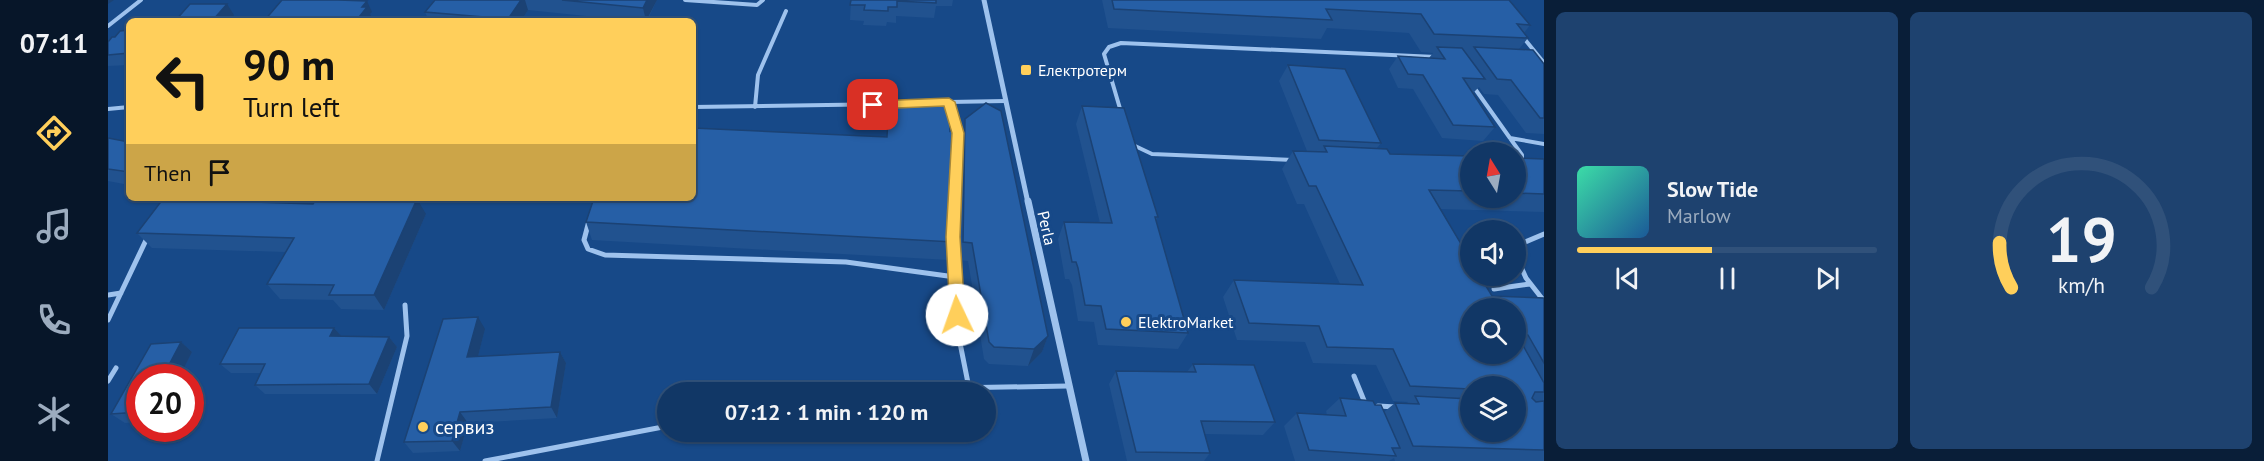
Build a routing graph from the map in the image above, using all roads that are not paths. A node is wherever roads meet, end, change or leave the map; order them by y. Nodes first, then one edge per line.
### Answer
1 (141, 0) edge
2 (685, 0) edge
3 (763, 0) edge
4 (984, 0) edge
5 (786, 11) dead end
6 (108, 26) edge
7 (1520, 34) edge
8 (1441, 57) edge
9 (1532, 62) edge
10 (1544, 63) edge
11 (1472, 84) edge
12 (1005, 101) junction
13 (938, 102) edge
14 (949, 102) junction
15 (894, 104) edge
16 (126, 107) edge
17 (696, 107) edge
18 (755, 107) junction
19 (108, 109) edge
20 (1121, 114) edge
21 (1510, 138) junction
22 (1130, 141) edge
23 (1512, 142) edge
24 (1544, 144) edge
25 (1303, 160) edge
26 (589, 219) edge
27 (151, 230) edge
28 (1544, 234) edge
29 (955, 277) junction
30 (1530, 284) junction
31 (1494, 289) dead end
32 (121, 293) junction
33 (108, 295) edge
34 (1544, 300) edge
35 (405, 305) dead end
36 (108, 320) edge
37 (116, 368) dead end
38 (1354, 376) dead end
39 (108, 381) edge
40 (968, 382) edge
41 (1068, 386) junction
42 (996, 387) edge
43 (1366, 405) junction
44 (1401, 407) edge
45 (1370, 414) edge
46 (657, 428) edge
47 (377, 461) edge
48 (485, 461) edge
49 (1086, 461) edge

1 - 6 lane
2 - 3 lane
4 - 12 street, Perla
5 - 18 lane
7 - 10 lane
8 - 20 lane
9 - 10 lane
11 - 21 lane
12 - 14 lane
12 - 41 street, Perla
13 - 14 lane
14 - 29 lane
15 - 18 lane
16 - 19 lane
17 - 18 lane
21 - 23 lane
21 - 24 lane
22 - 25 lane
26 - 29 lane
27 - 32 lane
28 - 30 lane
29 - 40 lane
30 - 31 lane
30 - 34 lane
32 - 33 lane
32 - 36 lane
35 - 47 lane
37 - 39 lane
38 - 43 lane
41 - 42 lane
41 - 49 street, Perla
43 - 44 lane
43 - 45 lane
46 - 48 lane

